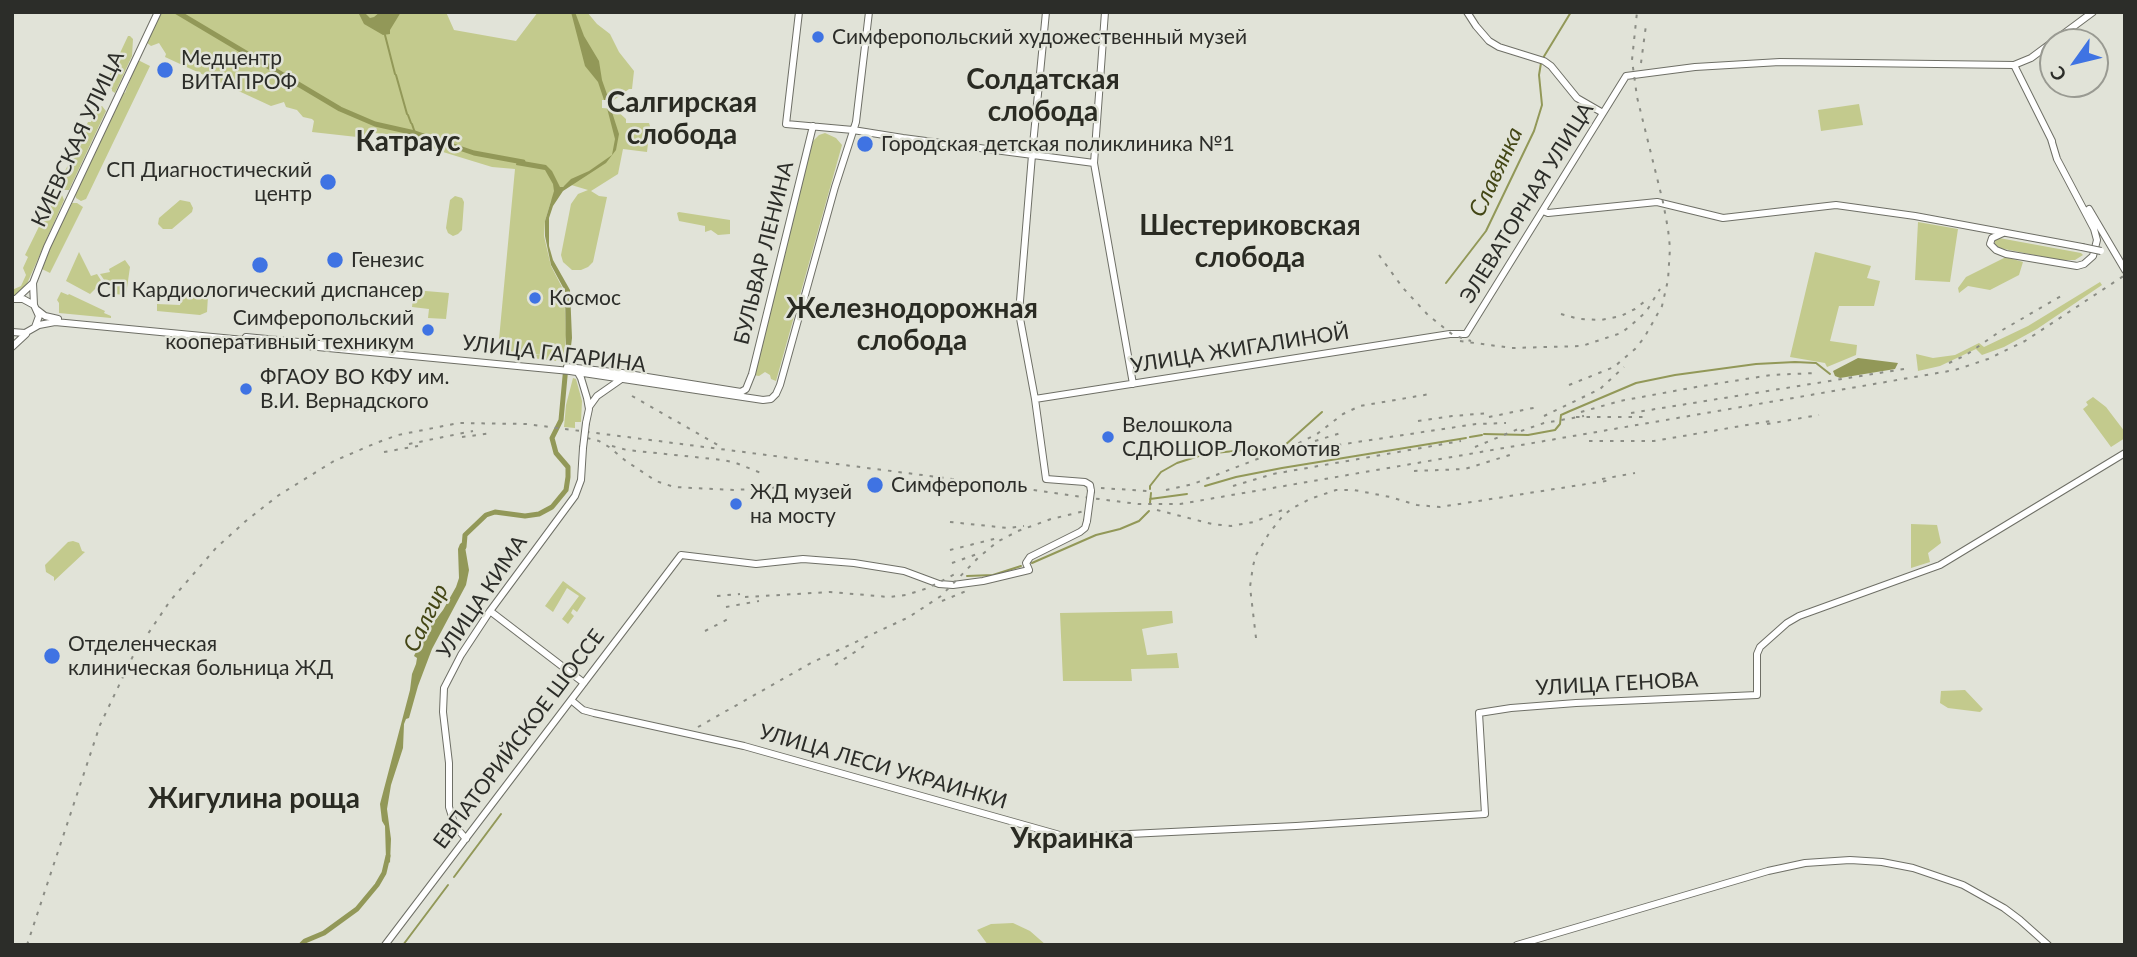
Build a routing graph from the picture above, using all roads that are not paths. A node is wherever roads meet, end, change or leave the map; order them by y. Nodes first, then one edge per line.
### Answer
1 (158, 12) edge
2 (799, 12) edge
3 (869, 12) edge
4 (1105, 12) edge
5 (1467, 12) edge
6 (2093, 12) edge
7 (1046, 16) edge
8 (2014, 65) junction
9 (1603, 113) junction
10 (813, 126) junction
11 (853, 130) junction
12 (2051, 139) junction
13 (1031, 155) junction
14 (1094, 163) junction
15 (1543, 211) junction
16 (2004, 233) junction
17 (2118, 261) junction
18 (2125, 270) edge
19 (33, 283) junction
20 (14, 299) edge
21 (35, 307) junction
22 (31, 330) junction
23 (12, 332) edge
24 (1450, 334) joint
25 (12, 347) edge
26 (560, 368) junction
27 (574, 371) junction
28 (630, 374) junction
29 (621, 379) junction
30 (1133, 384) junction
31 (747, 387) joint
32 (1035, 399) junction
33 (589, 409) junction
34 (2125, 453) edge
35 (490, 611) junction
36 (584, 683) junction
37 (571, 700) junction
38 (1485, 814) joint
39 (466, 839) junction
40 (385, 945) edge
41 (1517, 945) edge
42 (2048, 945) edge

1 - 19 main road, КИЕВСКАЯ УЛИЦА
2 - 10 main road
3 - 11 main road
4 - 14 main road
5 - 9 main road
6 - 8 main road
7 - 13 main road
8 - 9 main road, ЭЛЕВАТОРНАЯ УЛИЦА
8 - 12 main road
9 - 15 main road, ЭЛЕВАТОРНАЯ УЛИЦА
10 - 11 main road
10 - 31 main road, БУЛЬВАР ЛЕНИНА
11 - 13 main road
11 - 29 main road, УЛИЦА ГАГАРИНА
12 - 16 main road
12 - 17 main road
13 - 14 main road
13 - 32 main road
14 - 30 main road
15 - 16 main road
15 - 24 main road, ЭЛЕВАТОРНАЯ УЛИЦА
16 - 17 main road, bridge
17 - 18 main road
19 - 20 main road, КИЕВСКАЯ УЛИЦА
19 - 21 main road, КИЕВСКАЯ УЛИЦА
20 - 21 main road, УЛИЦА ГАГАРИНА
21 - 22 main road, КИЕВСКАЯ УЛИЦА
21 - 26 main road, УЛИЦА ГАГАРИНА
22 - 23 main road, УЛИЦА ГАГАРИНА
22 - 25 main road
22 - 26 main road, УЛИЦА ГАГАРИНА
24 - 30 main road, УЛИЦА ЖИГАЛИНОЙ
26 - 27 main road, УЛИЦА ГАГАРИНА
27 - 28 main road, УЛИЦА ГАГАРИНА
27 - 29 main road, УЛИЦА ГАГАРИНА
27 - 33 main road
28 - 29 main road
28 - 31 main road, УЛИЦА ГАГАРИНА
29 - 33 main road
30 - 32 main road, УЛИЦА ЖИГАЛИНОЙ
32 - 36 main road, ЕВПАТОРИЙСКОЕ ШОССЕ, bridge
33 - 35 main road, УЛИЦА КИМА, bridge
34 - 38 main road, УЛИЦА ГЕНОВА
35 - 36 main road
35 - 39 main road, УЛИЦА КИМА
36 - 37 main road, ЕВПАТОРИЙСКОЕ ШОССЕ
37 - 38 main road, УЛИЦА ЛЕСИ УКРАИНКИ
37 - 39 main road, ЕВПАТОРИЙСКОЕ ШОССЕ
39 - 40 main road, ЕВПАТОРИЙСКОЕ ШОССЕ
41 - 42 main road

